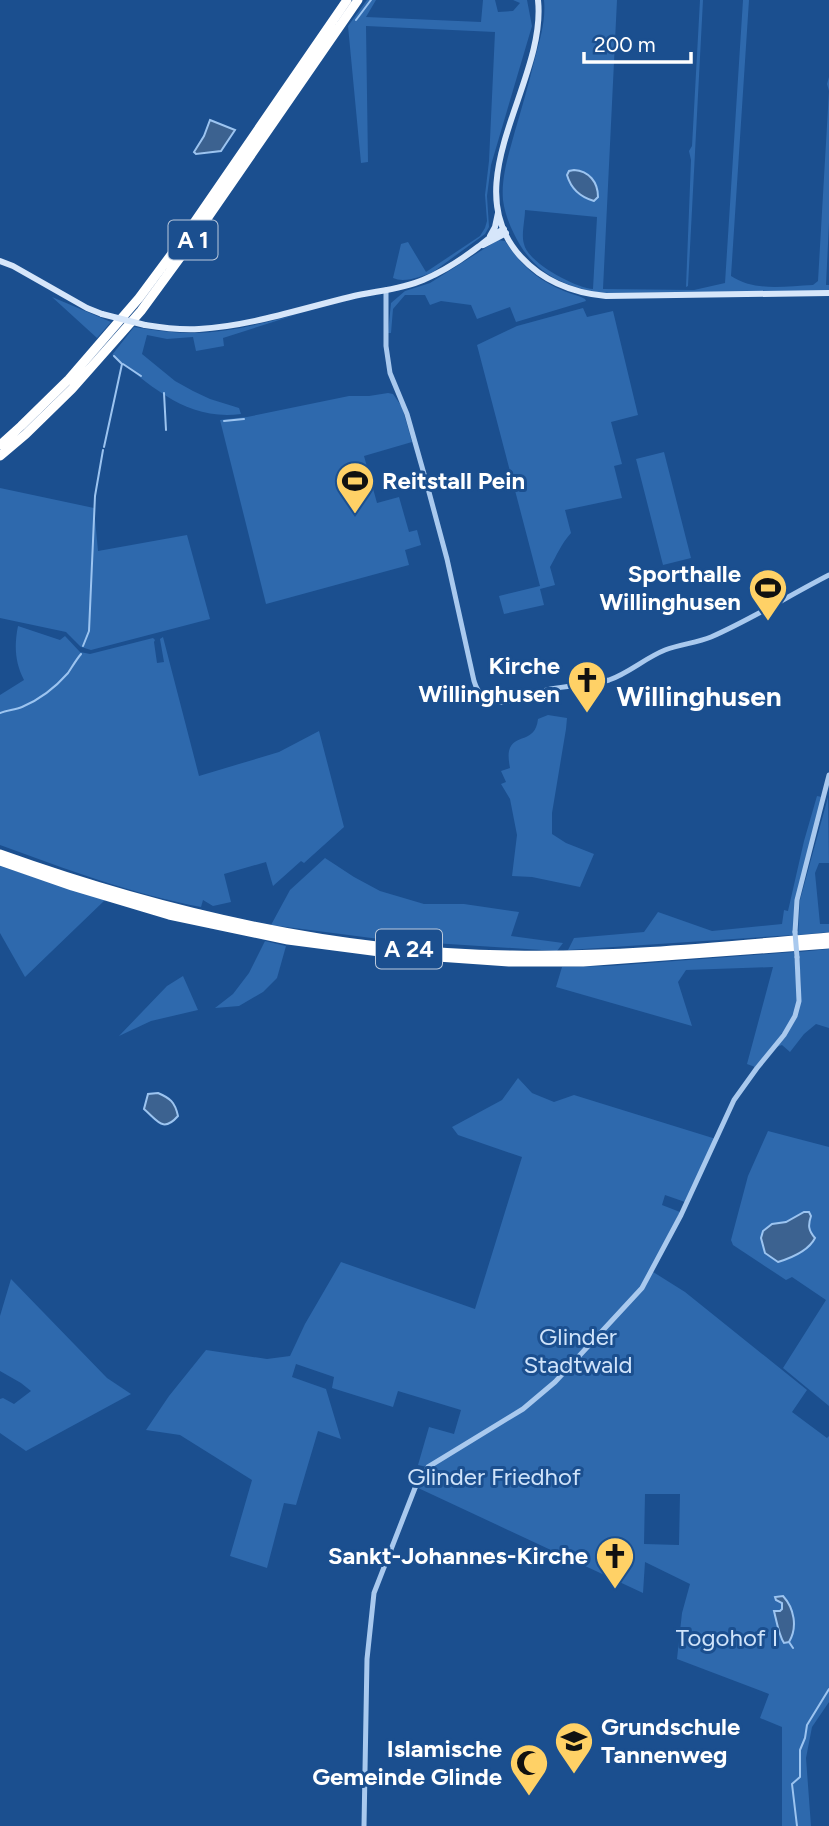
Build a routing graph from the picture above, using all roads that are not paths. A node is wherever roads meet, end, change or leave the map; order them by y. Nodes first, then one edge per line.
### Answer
1 (346, 0) edge
2 (358, 0) edge
3 (538, 0) edge
4 (498, 211) junction
5 (503, 233) junction
6 (488, 237) junction
7 (478, 247) junction
8 (0, 261) edge
9 (386, 290) junction
10 (829, 293) edge
11 (0, 445) edge
12 (0, 457) edge
13 (829, 575) edge
14 (829, 775) edge
15 (0, 854) edge
16 (0, 861) edge
17 (829, 937) edge
18 (829, 944) edge
19 (364, 1826) edge

1 - 11 highway, A 1
2 - 12 highway, A 1
3 - 4 main road
4 - 5 main road
4 - 6 main road
5 - 6 main road
5 - 7 main road
5 - 10 main road
6 - 7 main road
7 - 9 main road
8 - 9 main road, bridge
9 - 13 street
14 - 19 street, bridge
15 - 17 highway, A 24
16 - 18 highway, A 24

